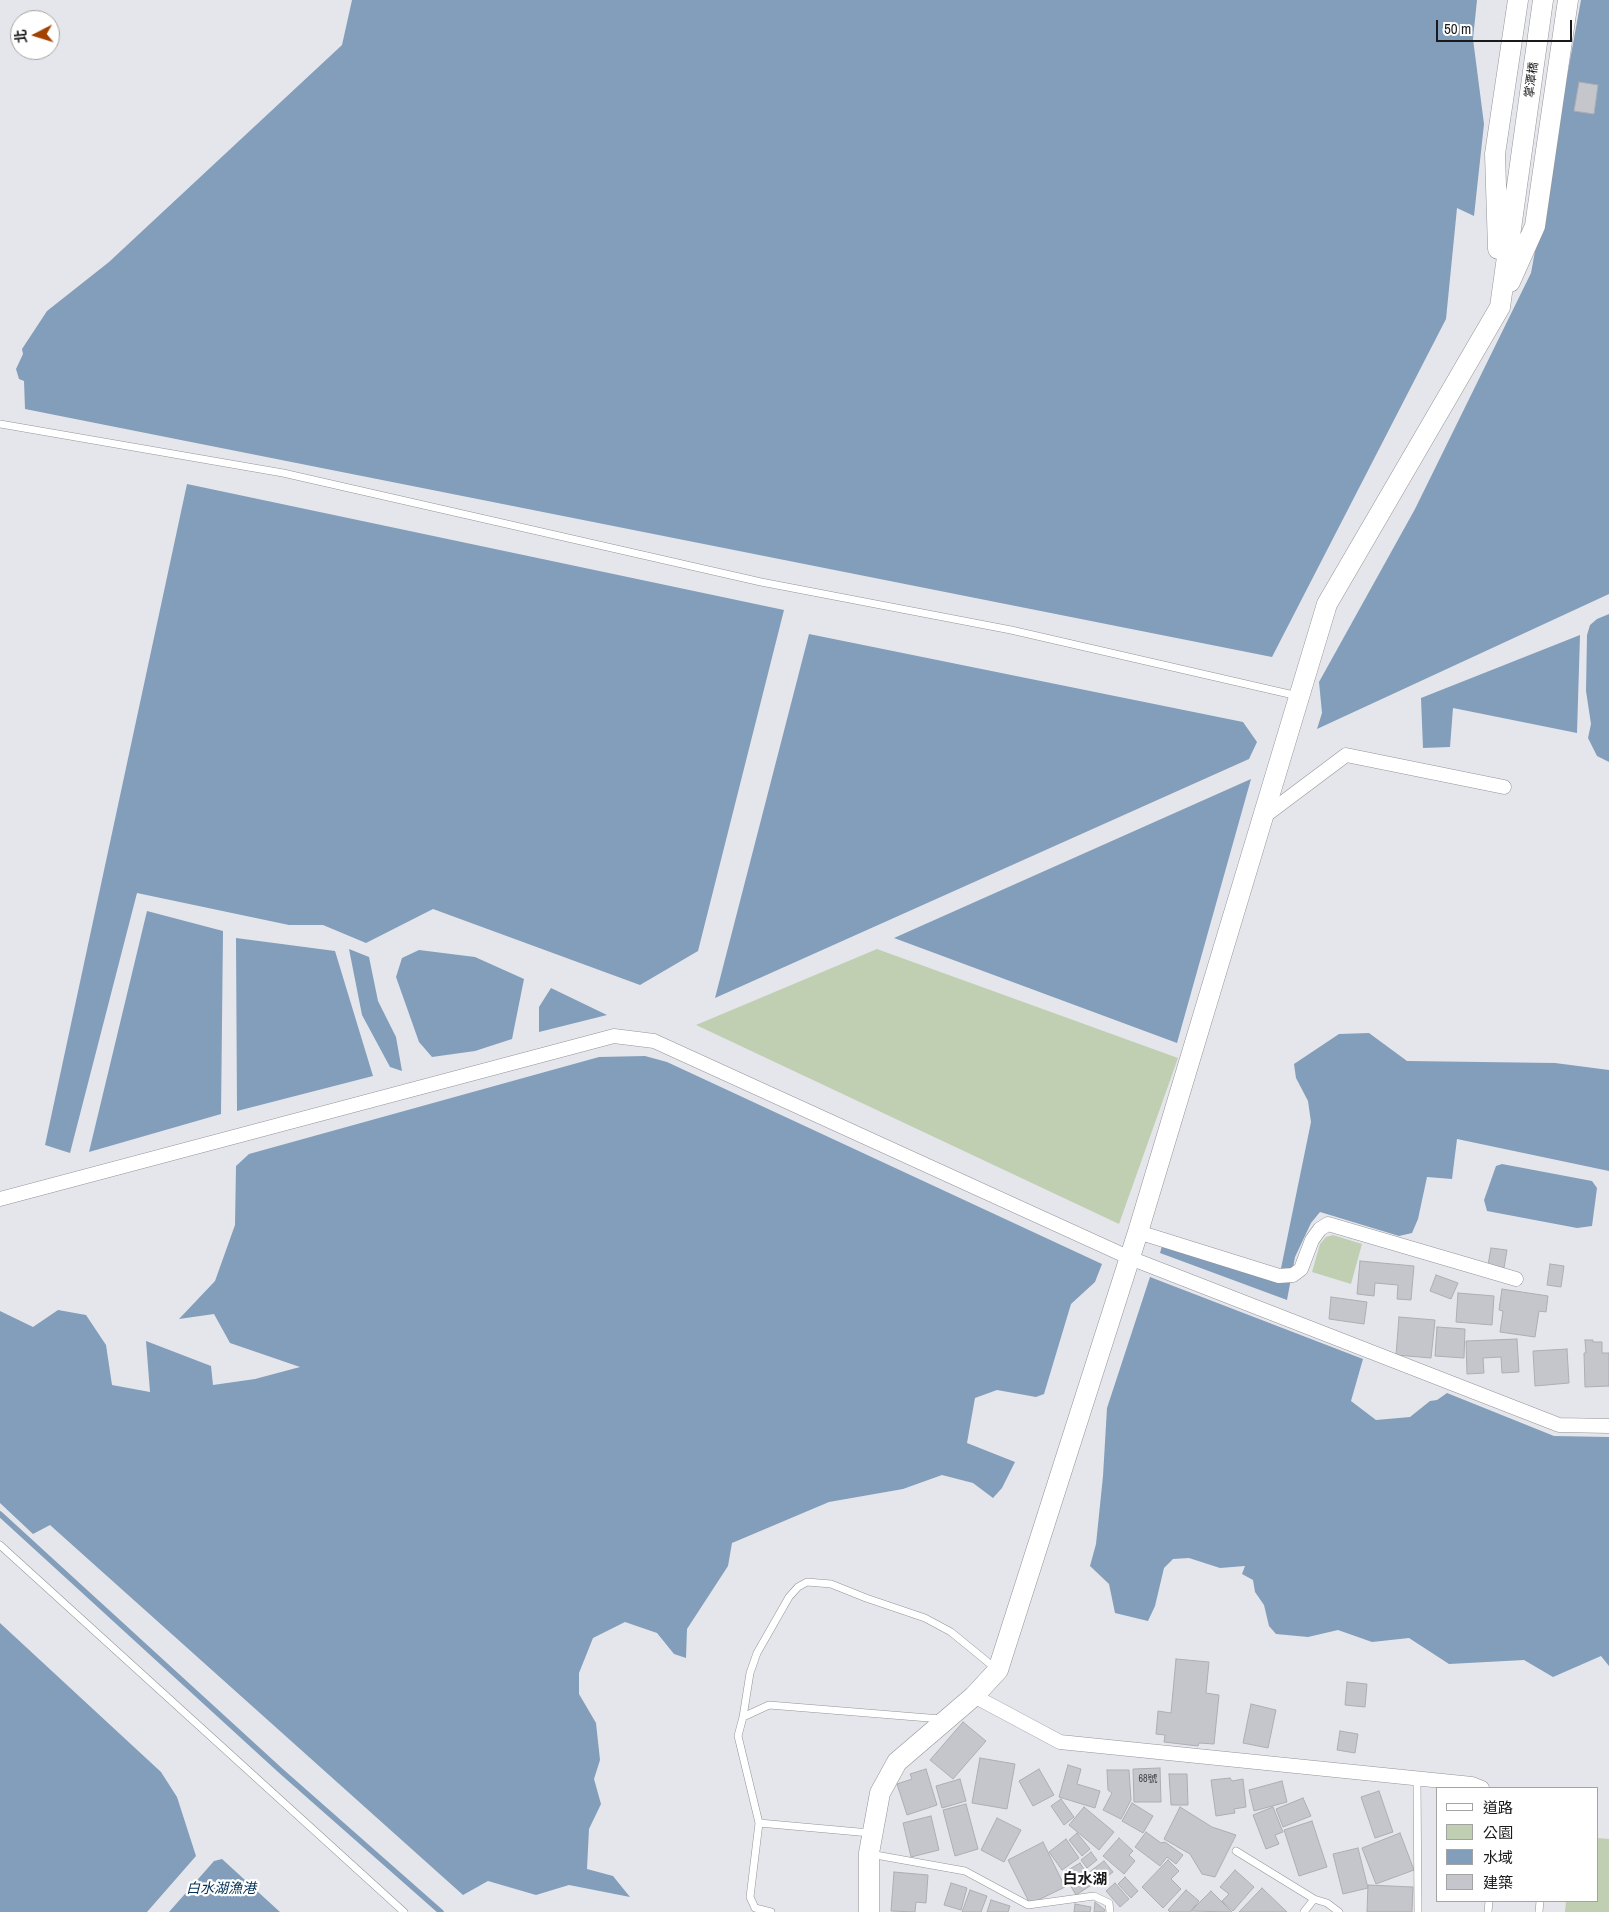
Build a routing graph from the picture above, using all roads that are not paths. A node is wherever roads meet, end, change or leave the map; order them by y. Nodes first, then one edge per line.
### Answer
1 (1518, 0) edge
2 (1543, 0) edge
3 (1568, 0) edge
4 (1500, 307) junction
5 (0, 424) edge
6 (1298, 696) junction
7 (1504, 786) dead end
8 (1262, 818) junction
9 (0, 1199) edge
10 (1138, 1232) junction
11 (1130, 1258) junction
12 (1516, 1279) dead end
13 (1609, 1426) edge
14 (0, 1545) edge
15 (998, 1670) junction
16 (974, 1696) junction
17 (743, 1717) junction
18 (946, 1719) junction
19 (1417, 1778) junction
20 (1480, 1787) edge
21 (759, 1823) junction
22 (872, 1834) junction
23 (1236, 1851) dead end
24 (869, 1853) junction
25 (1314, 1899) junction
26 (404, 1912) edge
27 (771, 1912) edge
28 (869, 1912) edge
29 (1110, 1912) edge
30 (1304, 1912) edge
31 (1339, 1912) edge
32 (1418, 1912) edge

1 - 4 street
2 - 4 street, 掌潭橋
3 - 4 street
4 - 6 street
5 - 6 lane
6 - 8 street
7 - 8 street
8 - 10 street
9 - 11 street
10 - 11 street
10 - 12 street
11 - 13 street
11 - 15 street
14 - 26 lane
15 - 16 street
15 - 17 lane
16 - 18 street
16 - 19 street
17 - 18 lane
17 - 21 lane
18 - 22 street
19 - 20 street
19 - 32 lane
21 - 22 lane
21 - 27 lane
22 - 24 street
23 - 25 lane
24 - 28 street
24 - 29 lane
25 - 30 lane
25 - 31 lane

